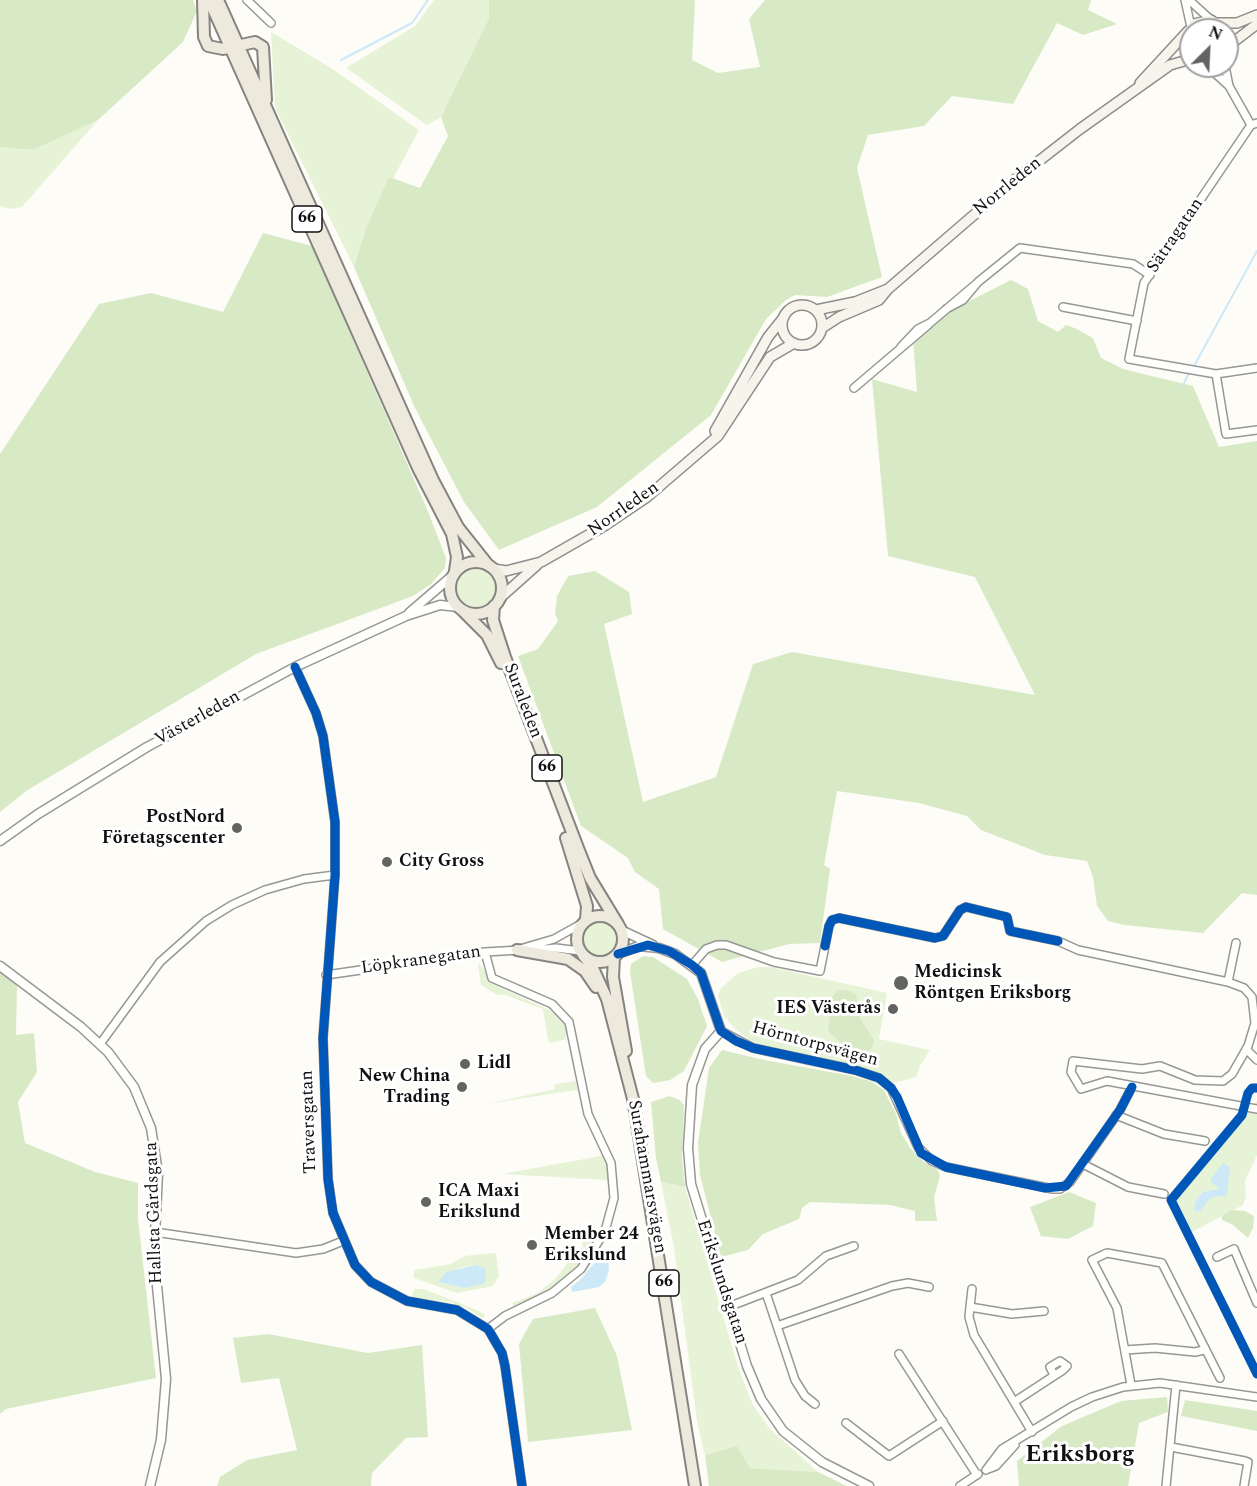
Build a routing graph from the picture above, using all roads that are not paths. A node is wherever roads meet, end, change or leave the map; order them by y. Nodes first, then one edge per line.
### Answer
1 (204, 0) edge
2 (209, 0) edge
3 (218, 0) edge
4 (248, 0) edge
5 (1187, 0) edge
6 (1257, 15) edge
7 (1189, 18) edge
8 (1210, 18) edge
9 (1239, 22) edge
10 (271, 23) dead end
11 (1257, 24) edge
12 (1239, 37) edge
13 (1179, 41) edge
14 (234, 46) junction
15 (1179, 62) edge
16 (1220, 78) edge
17 (1227, 78) edge
18 (1229, 86) junction
19 (1133, 92) junction
20 (267, 109) junction
21 (1254, 124) edge
22 (1150, 275) junction
23 (888, 289) junction
24 (1063, 307) dead end
25 (816, 310) junction
26 (784, 317) junction
27 (1137, 321) junction
28 (822, 328) junction
29 (794, 343) junction
30 (1257, 368) edge
31 (1216, 374) junction
32 (854, 388) dead end
33 (1257, 430) edge
34 (702, 451) junction
35 (541, 562) junction
36 (491, 567) junction
37 (454, 574) junction
38 (497, 602) junction
39 (461, 609) junction
40 (406, 616) junction
41 (295, 667) junction
42 (0, 841) edge
43 (334, 875) junction
44 (584, 922) junction
45 (620, 927) junction
46 (1236, 943) dead end
47 (659, 948) junction
48 (517, 950) junction
49 (485, 952) junction
50 (581, 953) junction
51 (616, 956) junction
52 (0, 966) edge
53 (692, 966) junction
54 (326, 975) junction
55 (1228, 982) junction
56 (722, 1031) junction
57 (100, 1044) junction
58 (1246, 1049) junction
59 (1257, 1060) edge
60 (629, 1081) junction
61 (1132, 1087) junction
62 (1257, 1109) edge
63 (1116, 1115) junction
64 (1205, 1141) dead end
65 (1083, 1164) junction
66 (1164, 1194) dead end
67 (155, 1232) junction
68 (343, 1241) junction
69 (854, 1246) dead end
70 (1217, 1257) dead end
71 (929, 1287) dead end
72 (972, 1289) dead end
73 (766, 1293) junction
74 (1256, 1294) edge
75 (1257, 1304) edge
76 (728, 1307) junction
77 (970, 1307) junction
78 (1044, 1311) dead end
79 (777, 1326) junction
80 (488, 1329) junction
81 (1125, 1350) junction
82 (1204, 1350) junction
83 (899, 1354) dead end
84 (1054, 1376) dead end
85 (1220, 1378) dead end
86 (1131, 1385) junction
87 (1176, 1385) junction
88 (1257, 1397) edge
89 (1014, 1402) junction
90 (815, 1404) dead end
91 (943, 1422) junction
92 (846, 1423) dead end
93 (1032, 1432) junction
94 (1171, 1448) junction
95 (977, 1475) junction
96 (150, 1486) edge
97 (522, 1486) edge
98 (695, 1486) edge
99 (869, 1486) edge
100 (960, 1486) edge
101 (1166, 1486) edge
102 (1244, 1486) edge

1 - 14 main road, 66
2 - 14 main road, 66
3 - 14 main road, 66
4 - 10 street
5 - 7 street
5 - 8 street
6 - 9 main road
11 - 12 main road
13 - 19 main road, Norrleden
14 - 20 main road, 66
14 - 20 main road, 66
14 - 37 main road, 66
15 - 19 main road, Norrleden
16 - 18 street, Sätragatan
17 - 18 street, Sätragatan
18 - 21 street, Sätragatan
19 - 23 main road, Norrleden
20 - 36 main road, 66
21 - 22 street, Sätragatan
22 - 27 street, Sätragatan
22 - 32 street
23 - 25 main road, Norrleden
23 - 28 main road, Norrleden
24 - 27 street
25 - 26 main road
25 - 28 main road
26 - 29 main road
26 - 34 main road, Norrleden
27 - 31 street, Sätragatan
28 - 29 main road
29 - 34 main road, Norrleden
30 - 31 street
31 - 33 street
34 - 35 main road, Norrleden
35 - 36 main road, Norrleden
35 - 38 main road, Norrleden
36 - 37 main road
36 - 38 main road, 66
37 - 39 main road, 66
37 - 40 street, Västerleden
38 - 39 main road
38 - 45 main road, Suraleden / 66
39 - 40 street, Västerleden
39 - 44 main road, Suraleden / 66
40 - 41 street, Västerleden
41 - 42 street, Västerleden
41 - 43 street, Traversgatan
43 - 54 street, Traversgatan
43 - 57 street
44 - 45 main road
44 - 48 street, Löpkranegatan
44 - 50 main road, 66
45 - 47 street
45 - 51 main road, 66
46 - 55 street
47 - 51 street
47 - 53 street
48 - 49 street, Löpkranegatan
48 - 50 street, Löpkranegatan
48 - 60 main road
49 - 54 street, Löpkranegatan
49 - 80 street
50 - 51 main road
50 - 60 main road, Surahammarsvägen / 66
51 - 60 main road, Surahammarsvägen / 66
52 - 57 street, Hallsta Gårdsgata
53 - 55 street
53 - 56 street
54 - 68 street, Traversgatan
55 - 58 street
56 - 65 street, Hörntorpsvägen
56 - 76 street, Erikslundsgatan
57 - 67 street, Hallsta Gårdsgata
58 - 59 street
58 - 61 street
60 - 98 main road, Surahammarsvägen / 66
61 - 62 street
61 - 63 street, Hörntorpsvägen
63 - 64 street
63 - 65 street, Hörntorpsvägen
65 - 66 street
67 - 68 street
67 - 96 street, Hallsta Gårdsgata
68 - 80 street, Traversgatan
69 - 73 street
70 - 74 street
71 - 79 street
72 - 77 street
73 - 76 street
73 - 79 street
74 - 75 street
76 - 99 street, Erikslundsgatan
77 - 78 street
77 - 89 street
79 - 90 street
80 - 97 street, Traversgatan
81 - 82 street
81 - 82 street
81 - 86 street
82 - 85 street
83 - 91 street
84 - 89 street
86 - 87 street
86 - 93 street
87 - 88 street
87 - 94 street
89 - 93 street
91 - 92 street
91 - 95 street
93 - 95 street
94 - 101 street
94 - 102 street
95 - 100 street

